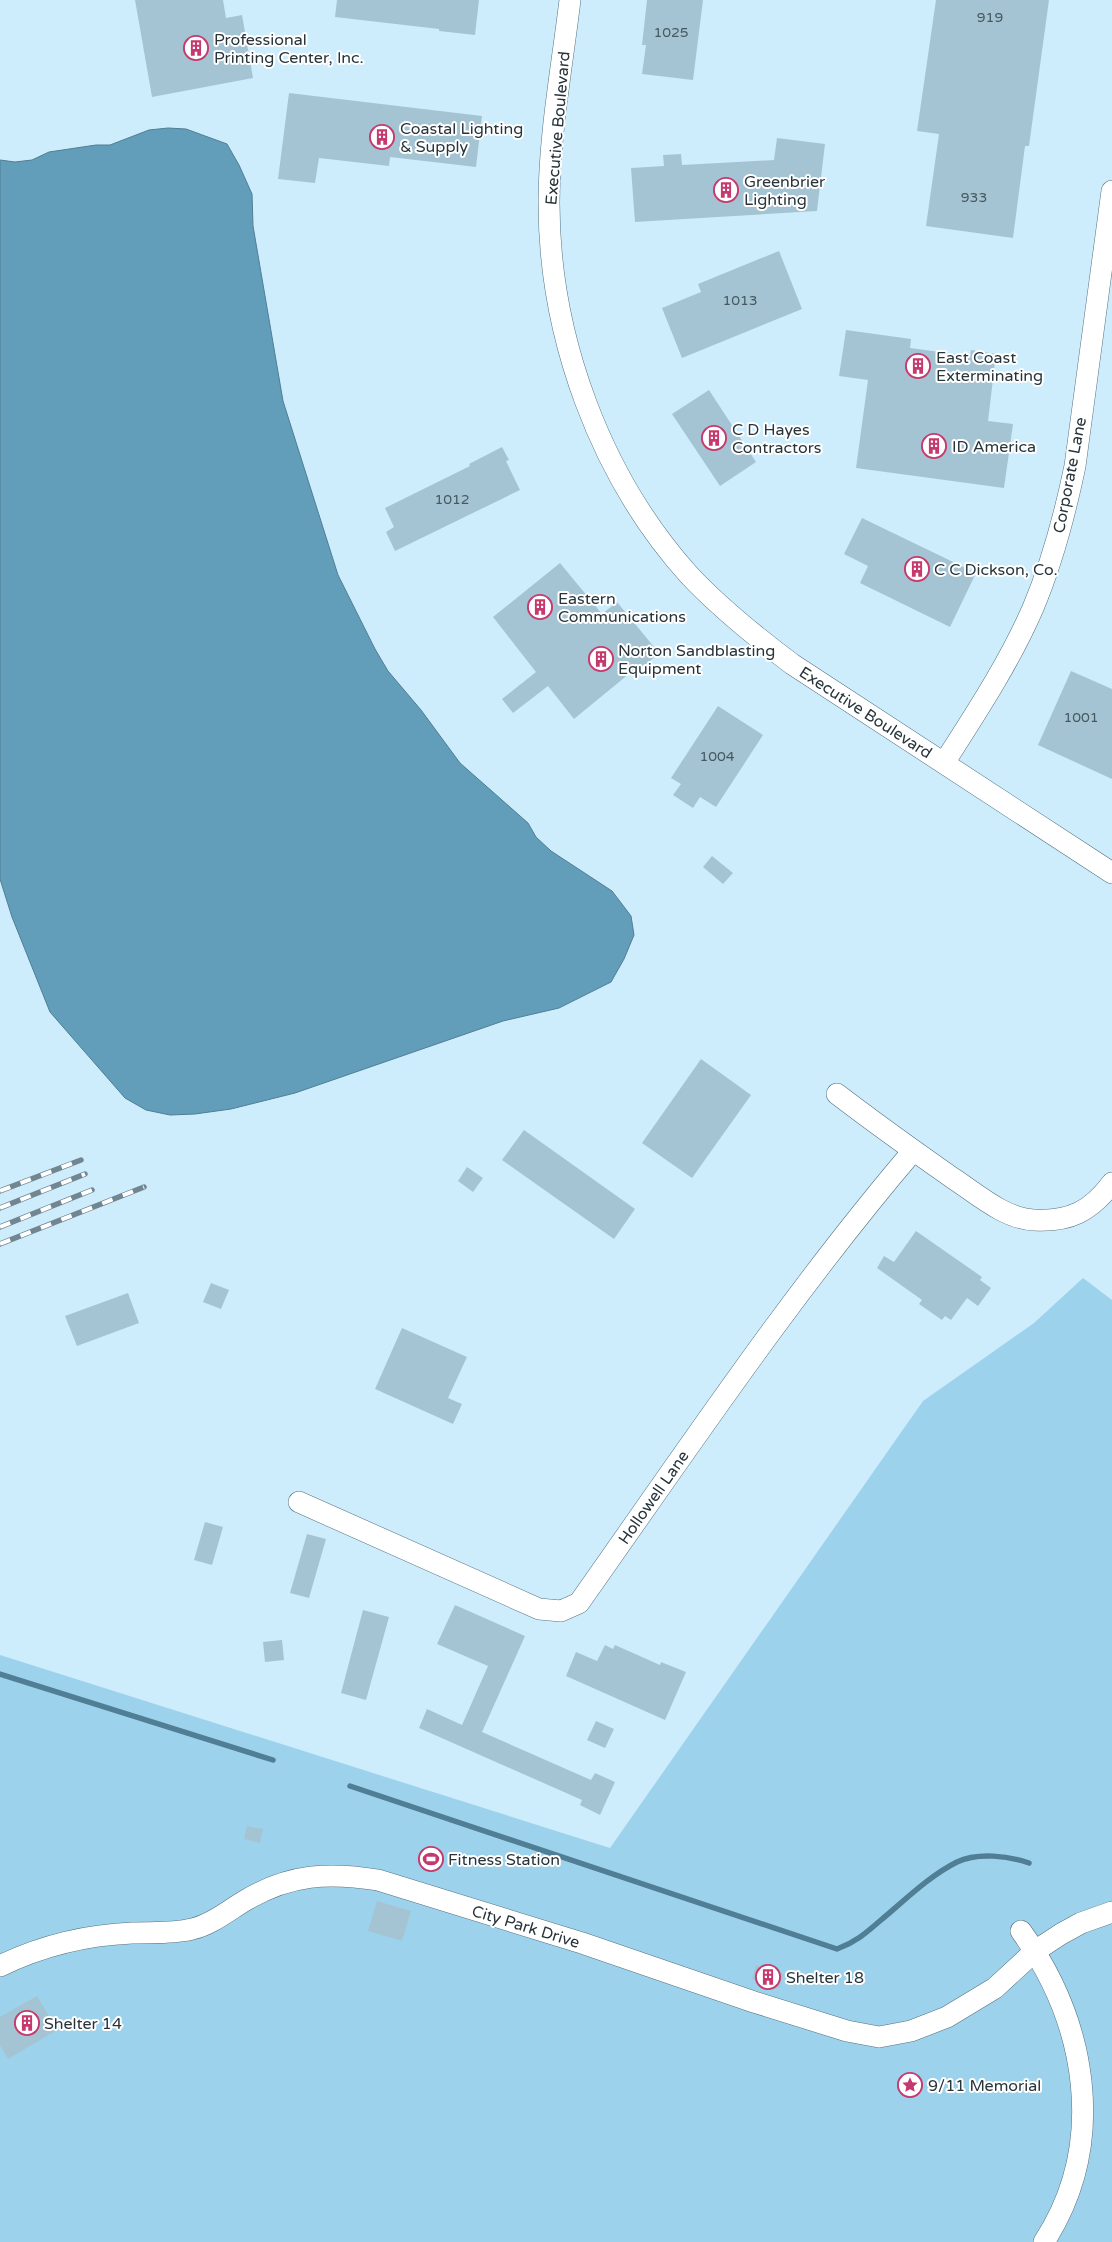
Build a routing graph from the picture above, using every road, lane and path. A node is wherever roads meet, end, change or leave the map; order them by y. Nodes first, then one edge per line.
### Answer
1 (570, 0) edge
2 (1112, 192) edge
3 (944, 763) junction
4 (1112, 873) edge
5 (837, 1094) dead end
6 (913, 1150) junction
7 (1112, 1182) edge
8 (299, 1502) dead end
9 (1109, 1914) edge
10 (1021, 1931) dead end
11 (1035, 1951) junction
12 (0, 1966) edge
13 (1044, 2242) edge

1 - 3 street, Executive Boulevard
2 - 3 street, Corporate Lane
3 - 4 street, Executive Boulevard
5 - 6 street
6 - 7 street
6 - 8 street, Hollowell Lane
9 - 11 street, City Park Drive
10 - 11 street
11 - 12 street, City Park Drive
11 - 13 street

